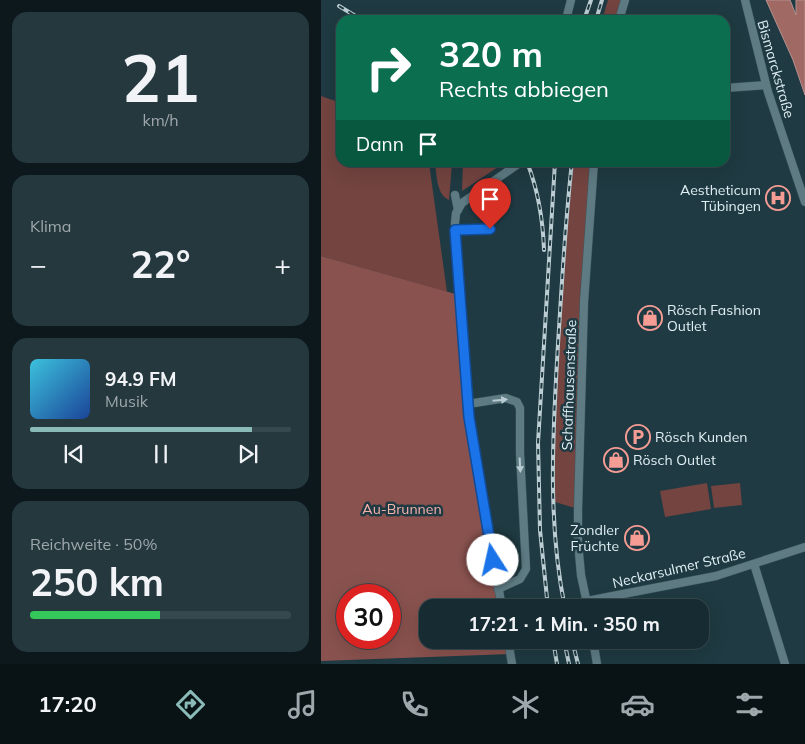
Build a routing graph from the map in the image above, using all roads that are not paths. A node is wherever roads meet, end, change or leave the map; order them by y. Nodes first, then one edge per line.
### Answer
1 (571, 0) edge
2 (625, 0) edge
3 (745, 0) edge
4 (567, 15) edge
5 (620, 15) edge
6 (766, 85) junction
7 (730, 88) edge
8 (514, 167) edge
9 (594, 167) edge
10 (455, 195) dead end
11 (805, 202) edge
12 (458, 210) junction
13 (490, 229) dead end
14 (455, 230) junction
15 (468, 404) junction
16 (805, 547) edge
17 (754, 564) junction
18 (499, 589) junction
19 (501, 599) edge
20 (586, 599) edge
21 (610, 599) edge
22 (510, 649) edge
23 (594, 649) edge
24 (512, 664) edge
25 (597, 664) edge
26 (785, 664) edge

1 - 4 street
2 - 5 street
3 - 6 street, Bismarckstraße
6 - 7 street
6 - 11 street, Bismarckstraße
8 - 12 street
9 - 20 street, Schaffhausenstraße
10 - 12 street
12 - 14 street
13 - 14 street
14 - 15 street
15 - 18 street
15 -> 18 street
16 - 17 street, Neckarsulmer Straße
17 - 21 street, Neckarsulmer Straße
17 - 26 street
18 - 19 street
22 - 24 street
23 - 25 street

